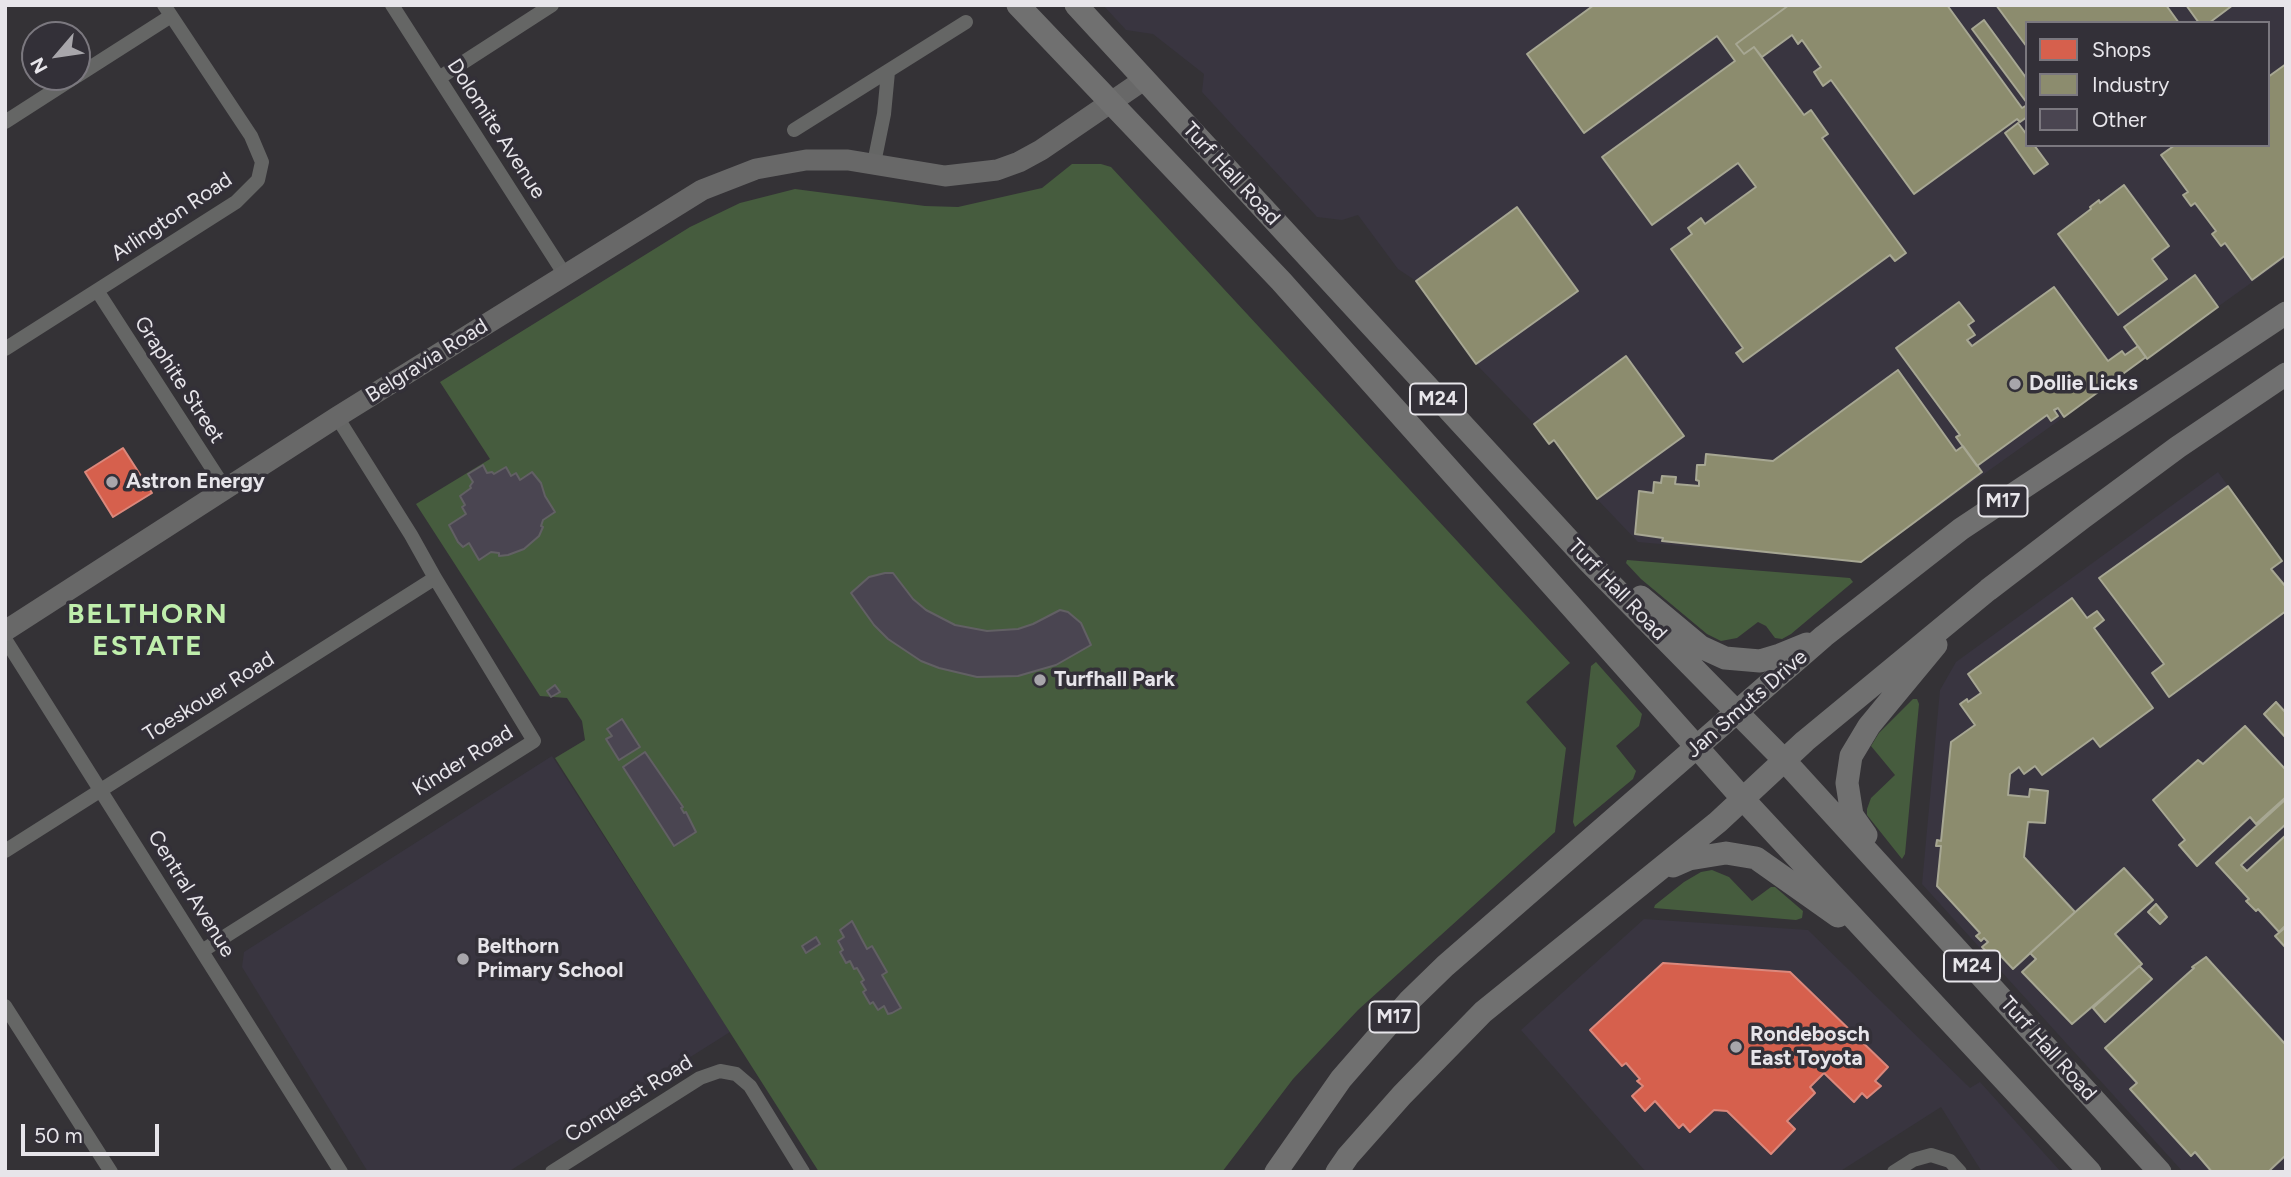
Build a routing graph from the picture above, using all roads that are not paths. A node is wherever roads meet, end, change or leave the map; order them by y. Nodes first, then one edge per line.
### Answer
1 (392, 5) edge
2 (552, 5) edge
3 (1018, 5) edge
4 (1076, 5) edge
5 (168, 11) edge
6 (966, 22) dead end
7 (91, 65) edge
8 (888, 72) junction
9 (439, 78) junction
10 (1145, 79) junction
11 (52, 91) edge
12 (1111, 104) junction
13 (6, 120) edge
14 (794, 130) dead end
15 (874, 163) junction
16 (565, 275) junction
17 (98, 292) junction
18 (2286, 313) edge
19 (5, 349) edge
20 (2286, 374) edge
21 (337, 417) junction
22 (226, 490) junction
23 (1589, 562) junction
24 (435, 578) junction
25 (1972, 603) junction
26 (5, 631) edge
27 (1824, 636) junction
28 (5, 639) edge
29 (1738, 713) junction
30 (1698, 747) junction
31 (1784, 760) junction
32 (100, 790) junction
33 (1743, 799) junction
34 (5, 850) edge
35 (1653, 876) junction
36 (1907, 894) junction
37 (202, 951) junction
38 (1886, 951) junction
39 (5, 1006) edge
40 (111, 1172) edge
41 (341, 1172) edge
42 (552, 1172) edge
43 (803, 1172) edge
44 (1276, 1172) edge
45 (1337, 1172) edge
46 (1894, 1172) edge
47 (1960, 1172) edge
48 (2090, 1172) edge
49 (2160, 1172) edge

1 - 9 street, Dolomite Avenue
2 - 9 street
3 - 12 main road, Turf Hall Road / M24
4 - 10 main road, Turf Hall Road / M24
5 - 7 street
5 - 17 street, Arlington Road
6 - 8 street
8 - 14 street
8 - 15 street
9 - 16 street, Dolomite Avenue
10 - 12 street, Belgravia Road
10 - 23 main road, Turf Hall Road / M24
11 - 13 street
12 - 15 street, Belgravia Road
12 - 30 main road, Turf Hall Road / M24
15 - 16 street, Belgravia Road
16 - 21 street, Belgravia Road
17 - 19 street, Arlington Road
17 - 22 street, Graphite Street
18 - 27 main road, Jan Smuts Drive / M17
20 - 25 main road
21 - 22 street, Belgravia Road
21 - 24 street, Kinder Road
22 - 26 street, Belgravia Road
23 - 27 main road
23 - 29 main road, Turf Hall Road / M24
24 - 32 street, Toeskouer Road
24 - 37 street, Kinder Road
25 - 31 main road
25 - 36 main road
27 - 29 main road, Jan Smuts Drive / M17
28 - 32 street, Central Avenue
29 - 30 main road, Jan Smuts Drive / M17
29 - 31 main road, Turf Hall Road / M24
30 - 33 main road, Turf Hall Road / M24
30 - 44 main road, Jan Smuts Drive / M17
31 - 33 main road
31 - 36 main road, Turf Hall Road / M24
32 - 34 street, Toeskouer Road
32 - 37 street, Central Avenue
33 - 35 main road
33 - 38 main road, Turf Hall Road / M24
35 - 38 main road
35 - 45 main road
36 - 49 main road, Turf Hall Road / M24
37 - 41 street, Central Avenue
38 - 48 main road, Turf Hall Road / M24
39 - 40 street
42 - 43 street, Conquest Road
46 - 47 street

